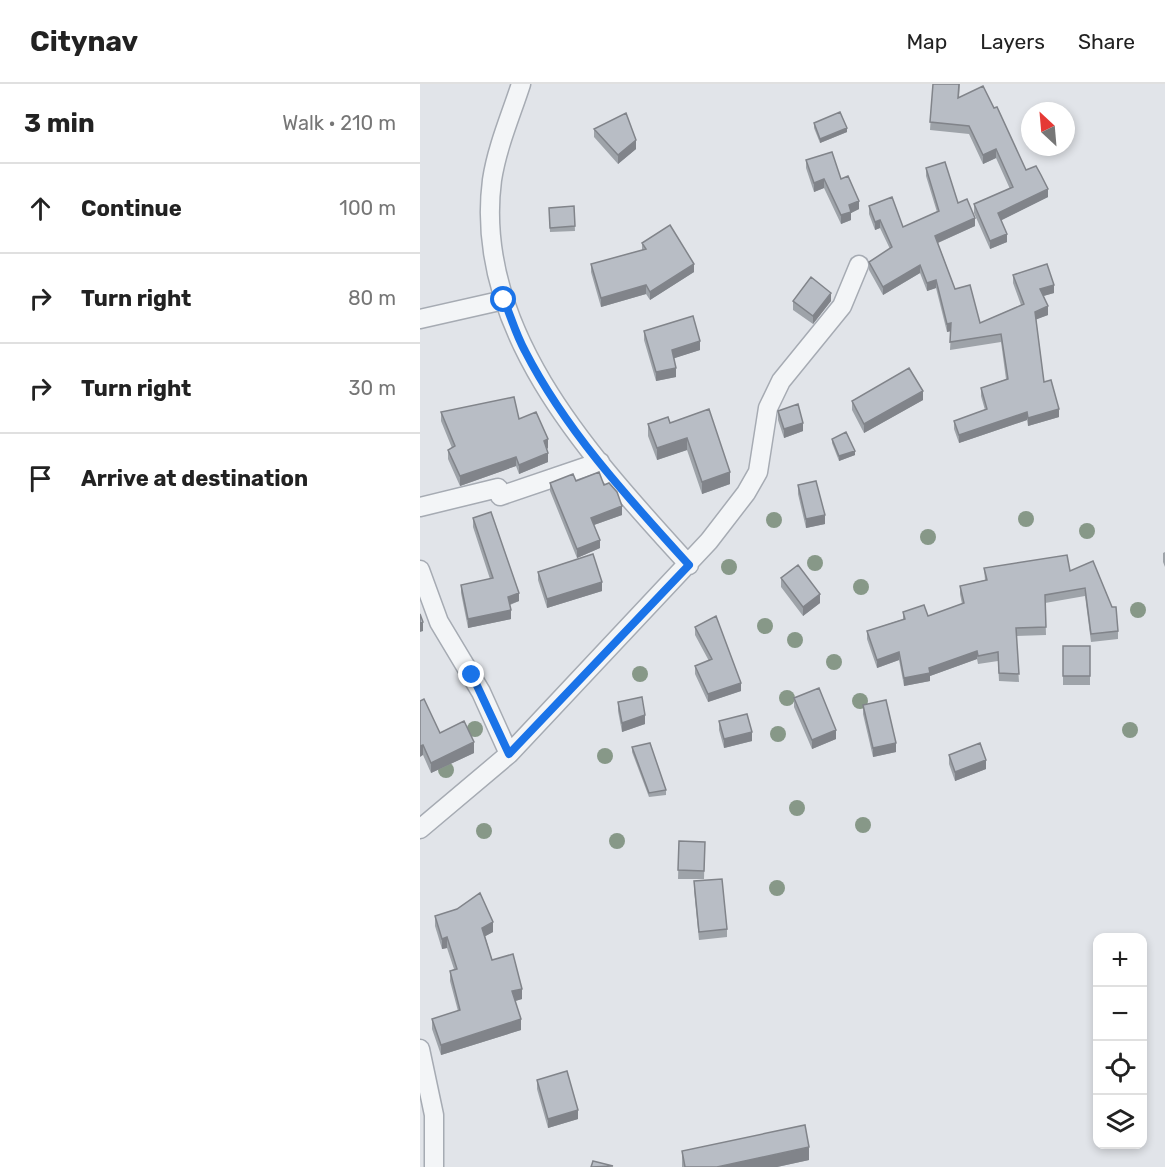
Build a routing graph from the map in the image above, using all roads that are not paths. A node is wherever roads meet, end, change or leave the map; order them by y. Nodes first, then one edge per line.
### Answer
1 (521, 84) edge
2 (859, 265) dead end
3 (504, 300) junction
4 (420, 320) edge
5 (600, 462) junction
6 (420, 507) edge
7 (689, 565) junction
8 (420, 570) edge
9 (509, 754) junction
10 (420, 829) edge
11 (420, 1049) edge
12 (434, 1167) edge

1 - 3 street
2 - 7 street
3 - 4 street
3 - 5 street
5 - 6 street
5 - 7 street
7 - 9 street
8 - 9 street
9 - 10 street
11 - 12 street

